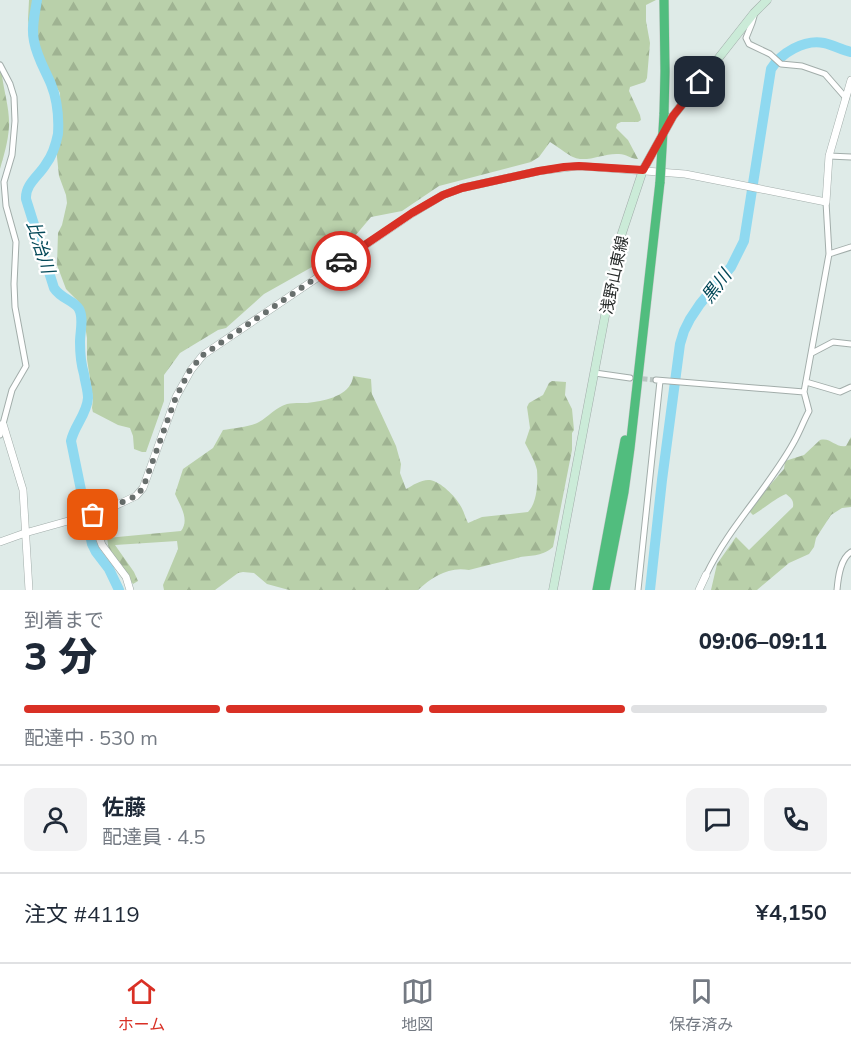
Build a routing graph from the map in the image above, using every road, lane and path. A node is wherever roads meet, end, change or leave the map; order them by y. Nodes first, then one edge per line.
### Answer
1 (663, 0) edge
2 (767, 0) edge
3 (754, 13) junction
4 (0, 65) edge
5 (851, 80) edge
6 (846, 98) junction
7 (828, 156) junction
8 (851, 157) edge
9 (643, 170) junction
10 (826, 202) junction
11 (851, 247) edge
12 (829, 254) junction
13 (851, 344) edge
14 (641, 349) junction
15 (812, 352) junction
16 (595, 373) junction
17 (630, 378) tunnel mouth
18 (806, 382) junction
19 (851, 387) edge
20 (804, 392) junction
21 (3, 424) junction
22 (0, 435) edge
23 (93, 515) junction
24 (25, 533) junction
25 (0, 542) edge
26 (851, 552) edge
27 (706, 575) joint
28 (29, 590) edge
29 (130, 590) edge
30 (553, 590) edge
31 (597, 590) edge
32 (605, 590) edge
33 (638, 590) edge
34 (699, 590) edge
35 (837, 590) edge

1 - 14 highway, bridge
2 - 3 main road, 浅野山東線
3 - 6 street
3 - 9 main road, 浅野山東線
4 - 21 street
5 - 6 street
6 - 7 street
7 - 8 street
7 - 10 street
9 - 10 street
9 - 16 main road, 浅野山東線
9 - 23 street
10 - 12 street
11 - 12 street
12 - 15 street
13 - 15 street
14 - 31 highway
14 - 32 highway
15 - 18 street
16 - 17 street
16 - 30 main road, 浅野山東線
18 - 19 street
18 - 20 street
20 - 27 street
20 - 33 street
21 - 22 street
21 - 24 street
23 - 24 street
23 - 29 street
24 - 25 street
24 - 28 street
26 - 35 street
27 - 34 street

